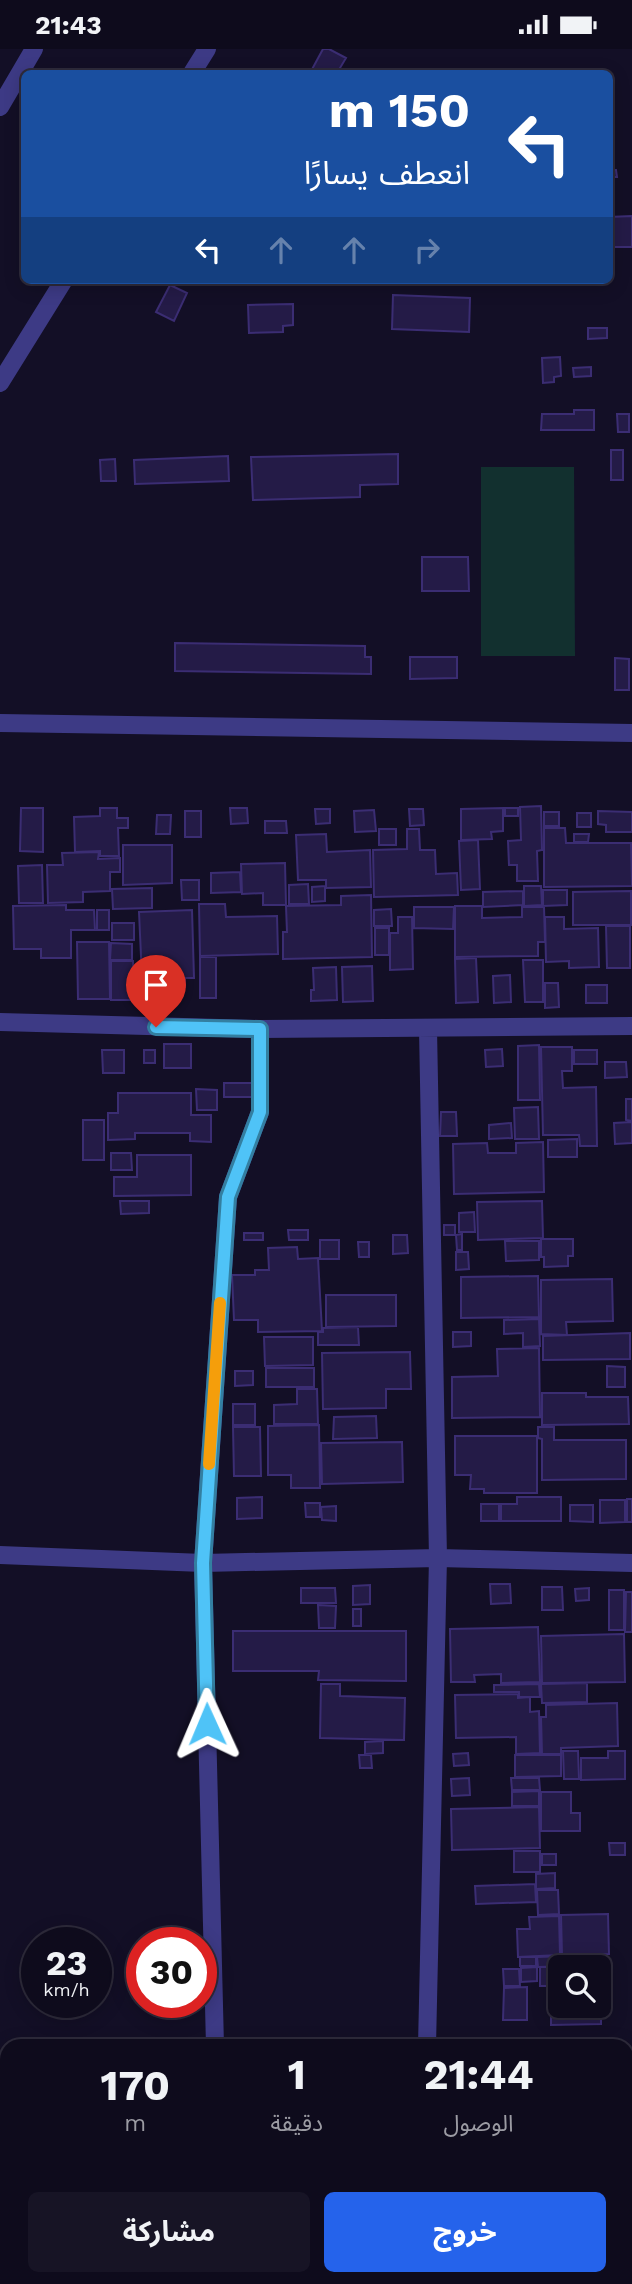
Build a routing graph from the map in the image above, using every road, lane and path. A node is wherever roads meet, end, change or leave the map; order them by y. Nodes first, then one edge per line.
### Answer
1 (34, 49) edge
2 (207, 49) edge
3 (22, 70) edge
4 (194, 70) edge
5 (21, 71) edge
6 (0, 107) edge
7 (62, 284) edge
8 (0, 383) edge
9 (0, 723) edge
10 (632, 733) edge
11 (0, 1022) edge
12 (632, 1026) edge
13 (260, 1029) junction
14 (428, 1029) junction
15 (0, 1555) edge
16 (438, 1558) junction
17 (203, 1563) junction
18 (632, 1563) edge
19 (215, 2039) edge
20 (427, 2039) edge

1 - 3 street
2 - 4 street
5 - 6 street
7 - 8 street
9 - 10 street
11 - 13 street
12 - 14 street
13 - 14 street
13 - 17 street
14 - 16 street
15 - 17 street
16 - 17 street
16 - 18 street
16 - 20 street
17 - 19 street

